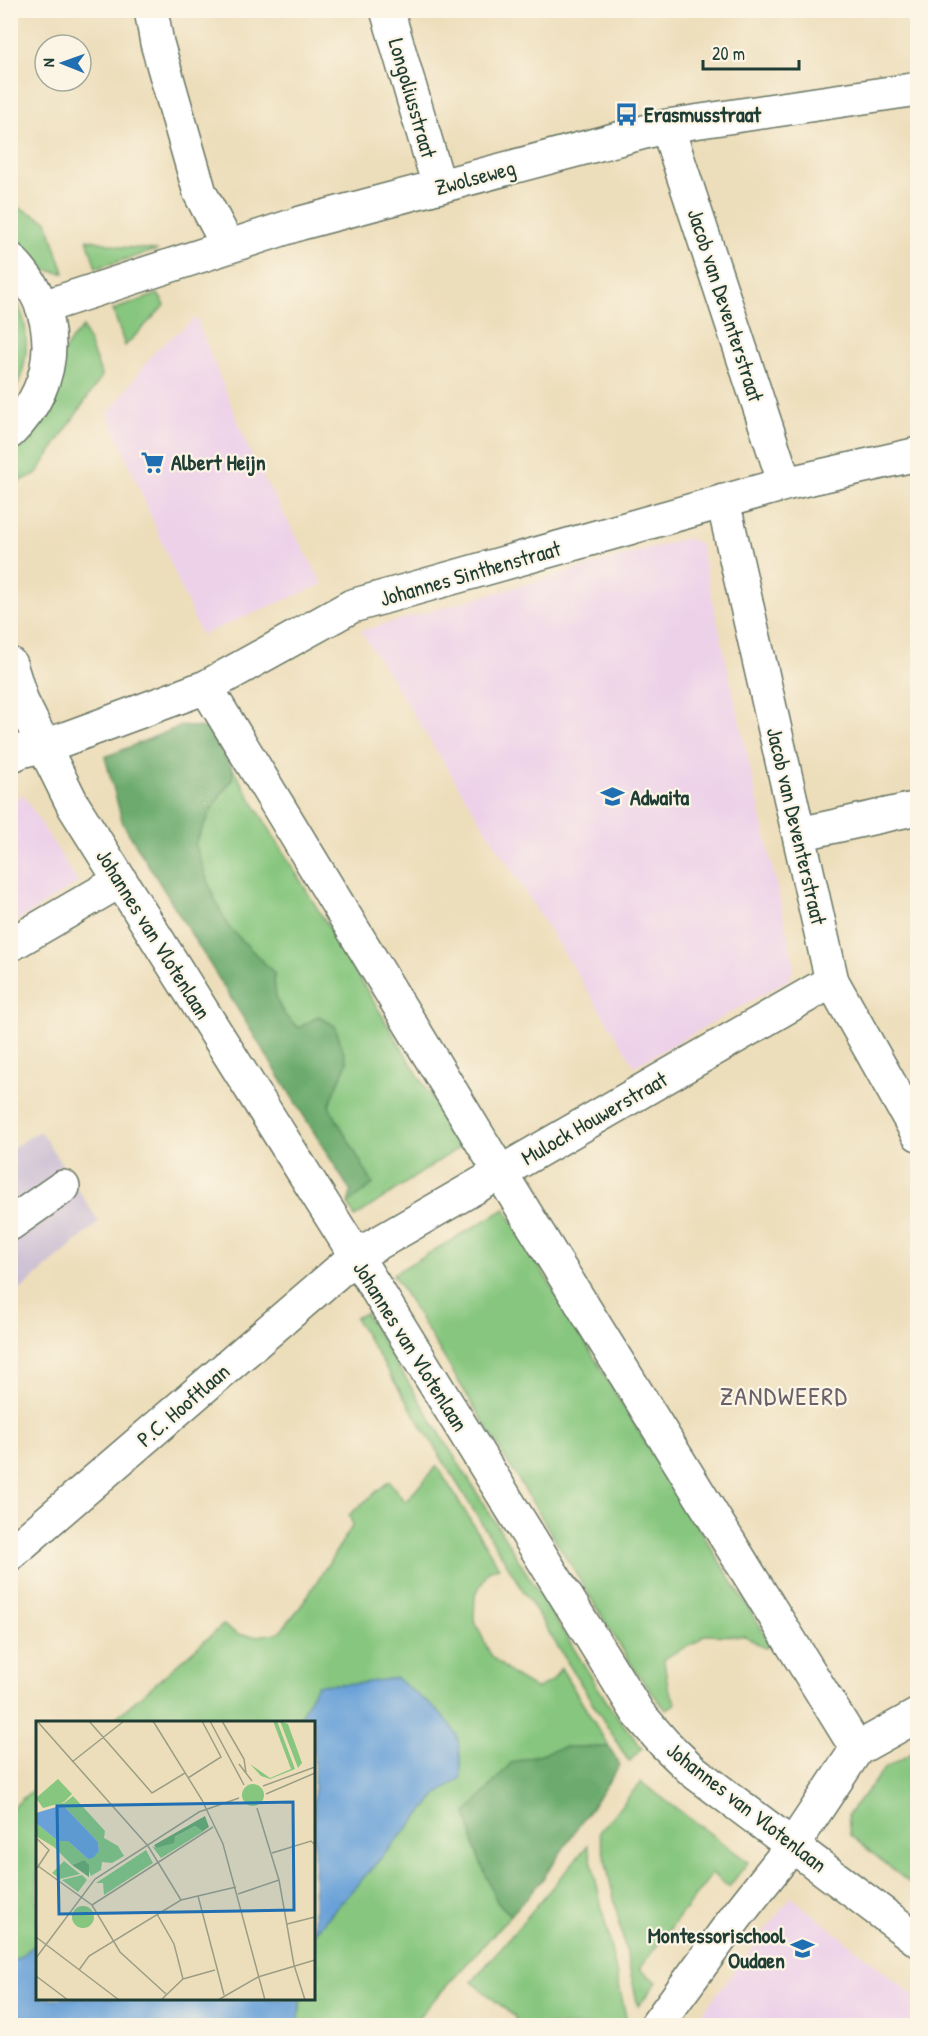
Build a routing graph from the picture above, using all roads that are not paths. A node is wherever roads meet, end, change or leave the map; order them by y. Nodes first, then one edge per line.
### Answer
1 (151, 10) edge
2 (387, 10) edge
3 (918, 89) edge
4 (667, 126) junction
5 (439, 186) junction
6 (228, 246) junction
7 (10, 259) edge
8 (43, 307) junction
9 (10, 432) edge
10 (918, 454) edge
11 (785, 484) junction
12 (723, 501) junction
13 (10, 664) edge
14 (206, 687) junction
15 (43, 745) junction
16 (10, 756) edge
17 (918, 808) edge
18 (799, 834) junction
19 (120, 880) junction
20 (10, 945) edge
21 (832, 981) junction
22 (918, 1134) edge
23 (500, 1172) junction
24 (63, 1187) dead end
25 (10, 1224) edge
26 (356, 1256) junction
27 (10, 1554) edge
28 (918, 1714) edge
29 (857, 1749) junction
30 (794, 1845) junction
31 (918, 1940) edge
32 (656, 2025) edge

1 - 6 street
2 - 5 street, Longoliusstraat
3 - 4 street, Zwolseweg
4 - 5 street, Zwolseweg
4 - 11 street, Jacob van Deventerstraat
5 - 6 street, Zwolseweg
6 - 8 street, Zwolseweg
7 - 8 street
8 - 9 street
10 - 11 street, Johannes Sinthenstraat
11 - 12 street, Johannes Sinthenstraat
12 - 14 street, Johannes Sinthenstraat
12 - 18 street, Jacob van Deventerstraat
13 - 15 street, Johannes van Vlotenlaan
14 - 15 street, Johannes Sinthenstraat
14 - 23 street
15 - 16 street, Johannes Sinthenstraat
15 - 19 street, Johannes van Vlotenlaan
17 - 18 street
18 - 21 street, Jacob van Deventerstraat
19 - 20 street
19 - 26 street, Johannes van Vlotenlaan
21 - 22 street, Jacob van Deventerstraat
21 - 23 street, Mulock Houwerstraat
23 - 26 street, Mulock Houwerstraat
23 - 29 street
24 - 25 street
26 - 27 street, P.C. Hooftlaan
26 - 30 street, Johannes van Vlotenlaan
28 - 29 street
29 - 30 street
30 - 31 street, Johannes van Vlotenlaan
30 - 32 street

